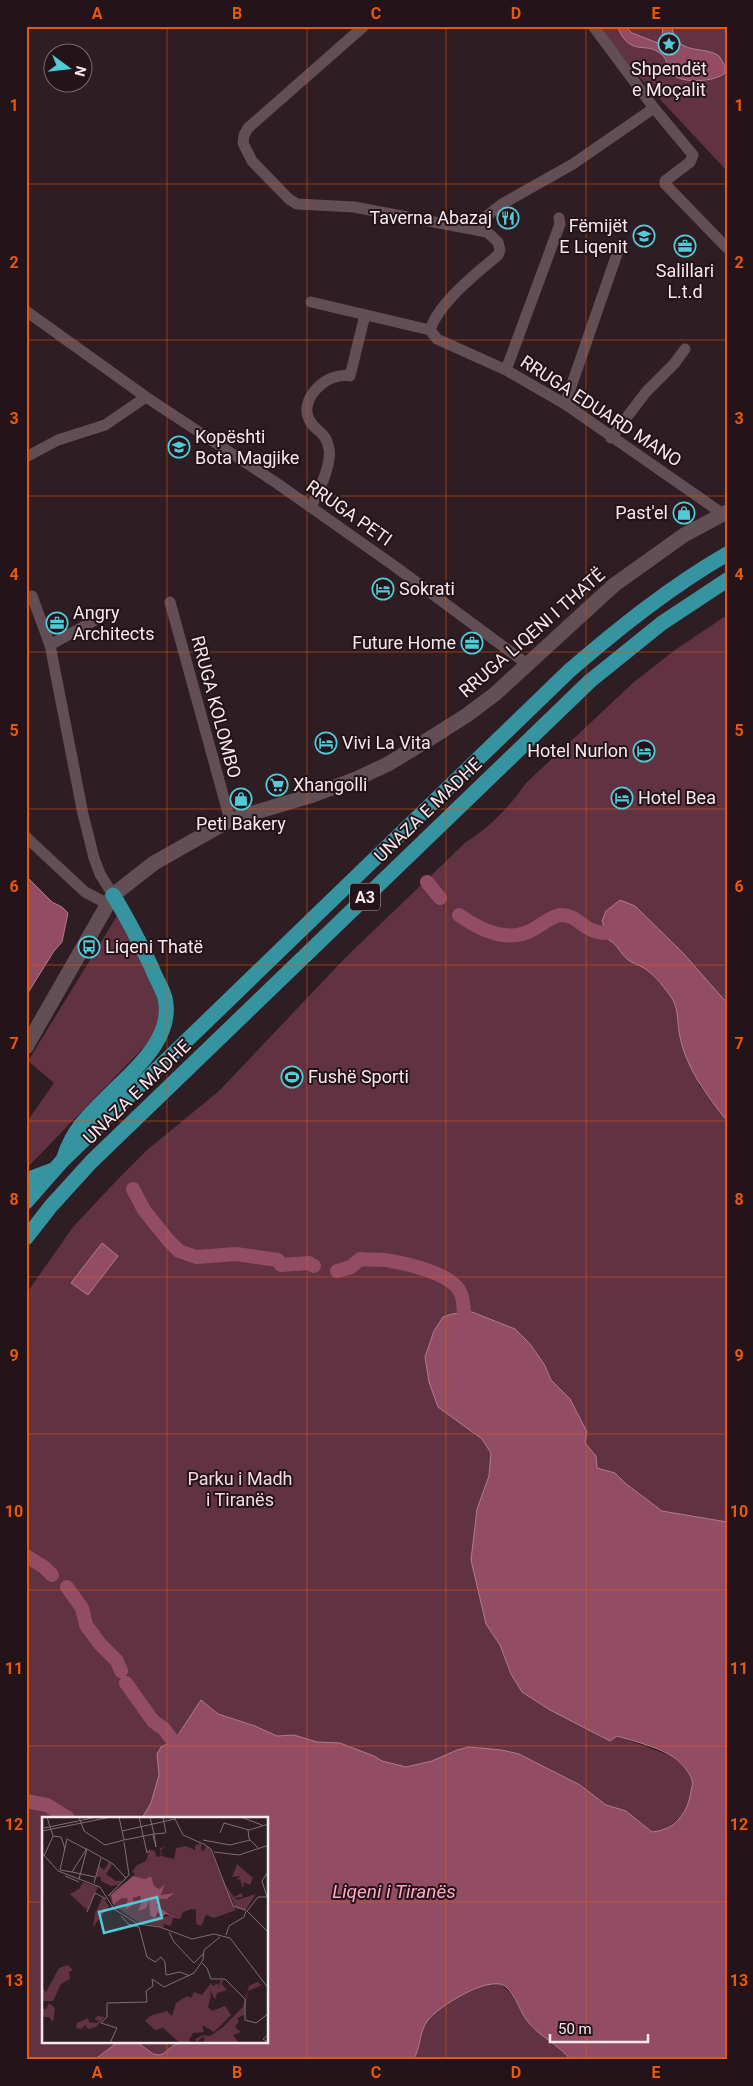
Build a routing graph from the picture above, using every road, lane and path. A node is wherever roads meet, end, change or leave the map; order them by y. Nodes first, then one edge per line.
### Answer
1 (364, 26) edge
2 (593, 26) edge
3 (654, 108) junction
4 (559, 218) dead end
5 (480, 232) junction
6 (727, 248) edge
7 (618, 251) dead end
8 (311, 302) dead end
9 (26, 311) edge
10 (365, 315) junction
11 (430, 330) junction
12 (685, 349) dead end
13 (506, 370) junction
14 (146, 397) junction
15 (565, 404) junction
16 (611, 438) junction
17 (26, 457) edge
18 (311, 507) junction
19 (725, 514) edge
20 (727, 554) edge
21 (727, 580) edge
22 (32, 596) dead end
23 (170, 602) dead end
24 (99, 618) dead end
25 (50, 645) junction
26 (527, 664) junction
27 (230, 820) junction
28 (26, 837) edge
29 (110, 899) junction
30 (26, 1047) edge
31 (58, 1165) junction
32 (26, 1180) edge
33 (26, 1202) edge
34 (26, 1238) edge

1 - 5 street
2 - 3 street
3 - 5 street
3 - 6 street
4 - 13 street
5 - 11 street
7 - 15 street
8 - 10 street, RRUGA EDUARD MANO
9 - 14 street, RRUGA PETI
10 - 11 street, RRUGA EDUARD MANO
10 - 18 street
11 - 13 street, RRUGA EDUARD MANO
12 - 16 street
13 - 15 street, RRUGA EDUARD MANO
14 - 17 street
14 - 18 street, RRUGA PETI
15 - 16 street, RRUGA EDUARD MANO
16 - 19 street, RRUGA EDUARD MANO
18 - 26 street, RRUGA PETI
19 - 26 street, RRUGA LIQENI I THATË
20 - 31 highway, UNAZA E MADHE / A3
21 - 34 highway, UNAZA E MADHE / A3
22 - 25 street
23 - 27 street, RRUGA KOLOMBO
24 - 25 street
25 - 29 street
26 - 27 street, RRUGA LIQENI I THATË
27 - 29 street, RRUGA LIQENI I THATË
28 - 29 street
29 - 30 street, RRUGA LIQENI I THATË
29 - 31 highway
31 - 32 highway
31 - 33 highway, UNAZA E MADHE / A3

